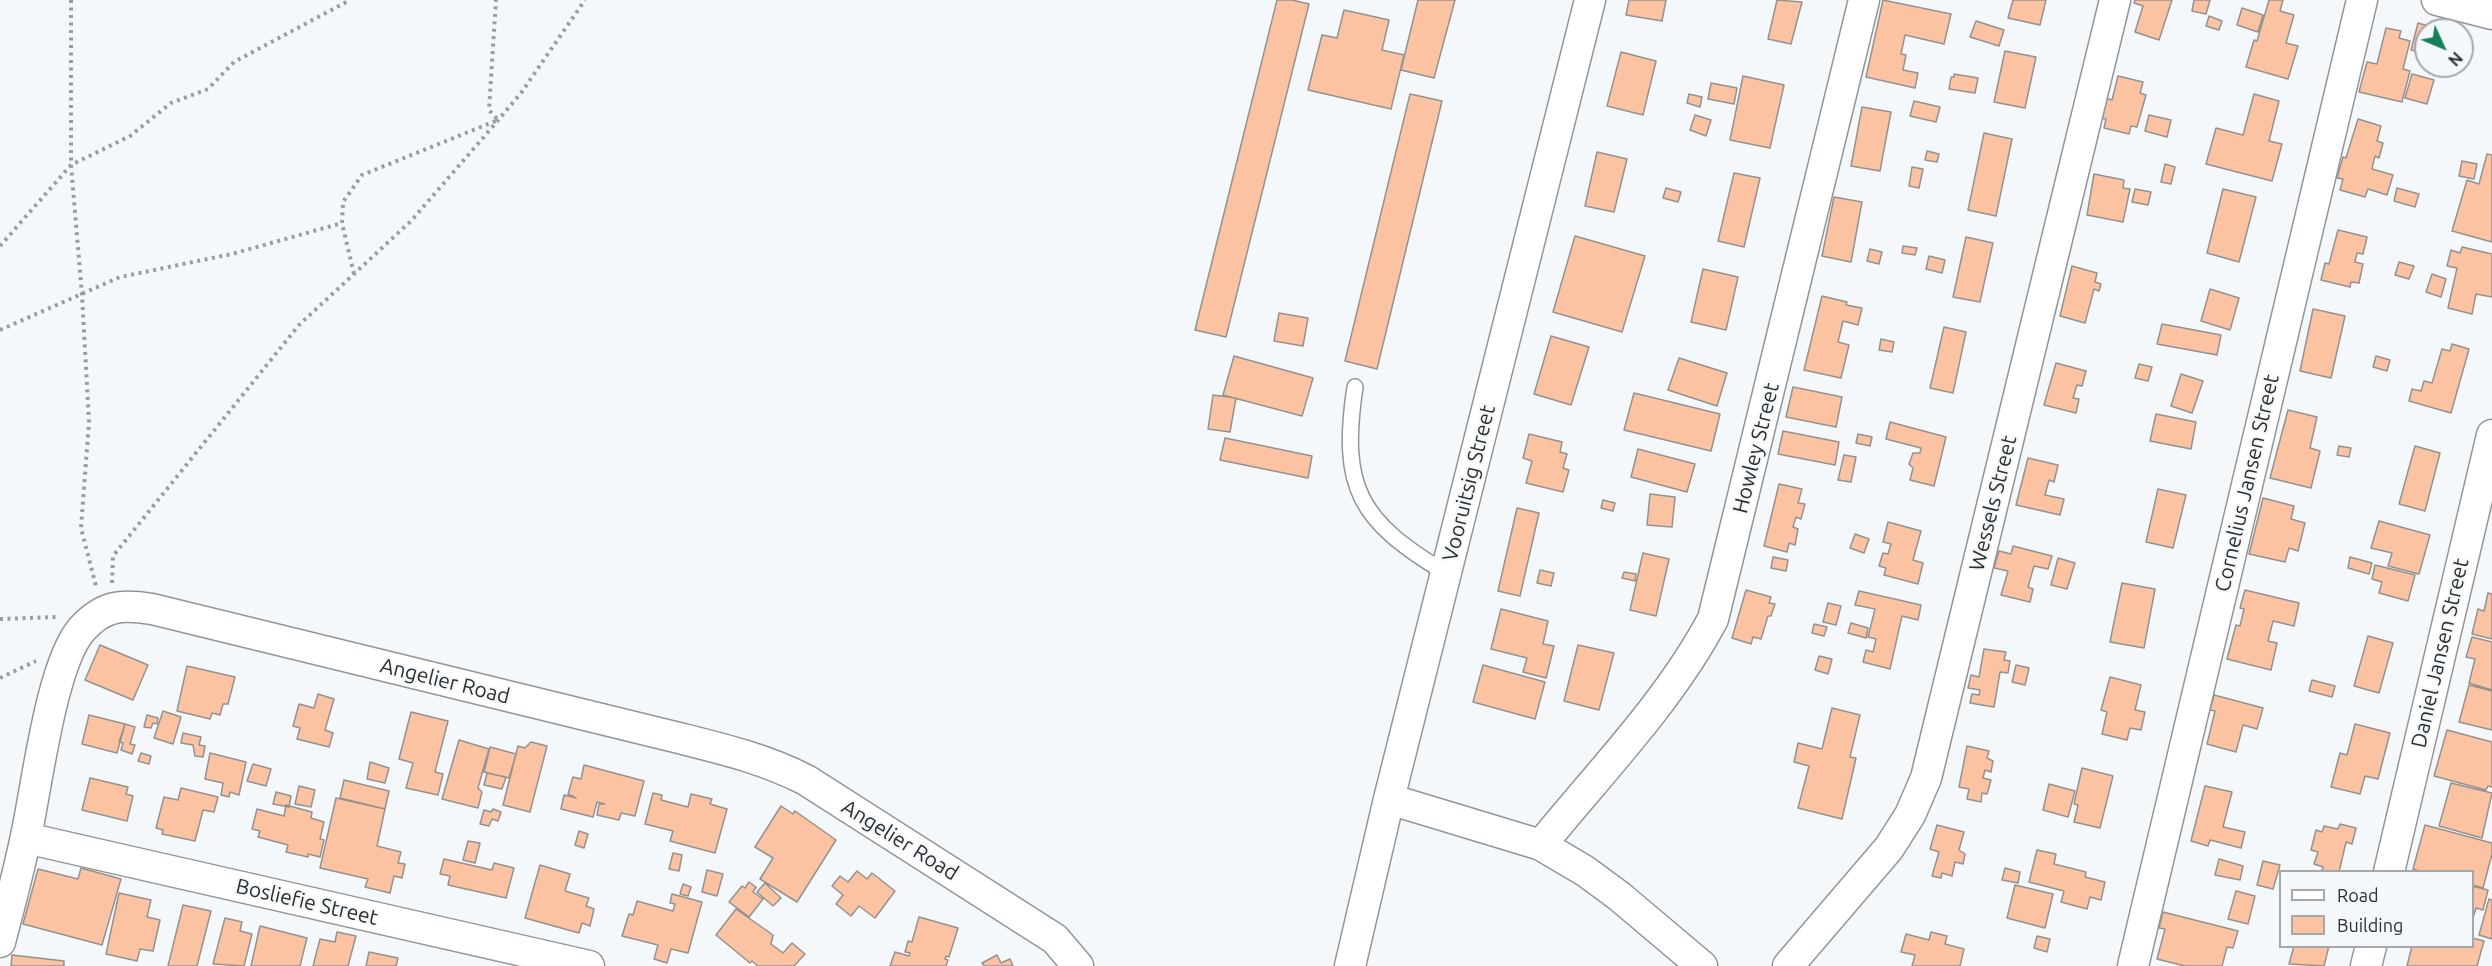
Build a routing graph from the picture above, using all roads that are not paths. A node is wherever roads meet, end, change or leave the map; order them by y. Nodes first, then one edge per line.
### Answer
1 (1590, 0) edge
2 (1864, 0) edge
3 (2115, 0) edge
4 (2362, 0) edge
5 (2437, 0) edge
6 (2492, 14) edge
7 (1355, 387) dead end
8 (2492, 435) edge
9 (1446, 573) junction
10 (1389, 799) junction
11 (26, 838) junction
12 (1541, 845) junction
13 (2389, 870) edge
14 (0, 942) edge
15 (2370, 948) edge
16 (589, 966) edge
17 (1078, 966) edge
18 (1350, 966) edge
19 (1702, 966) edge
20 (1788, 966) edge
21 (2133, 966) edge
22 (2366, 966) edge

1 - 9 street, Vooruitsig Street
2 - 12 street, Howley Street
3 - 20 street, Wessels Street
4 - 21 street, Cornelius Jansen Street
5 - 6 street
7 - 9 lane
8 - 13 street, Daniel Jansen Street
9 - 10 street, Vooruitsig Street
10 - 12 street
10 - 18 street, Vooruitsig Street
11 - 14 street
11 - 16 street, Bosliefie Street
11 - 17 street, Angelier Road
12 - 19 street
15 - 22 street

